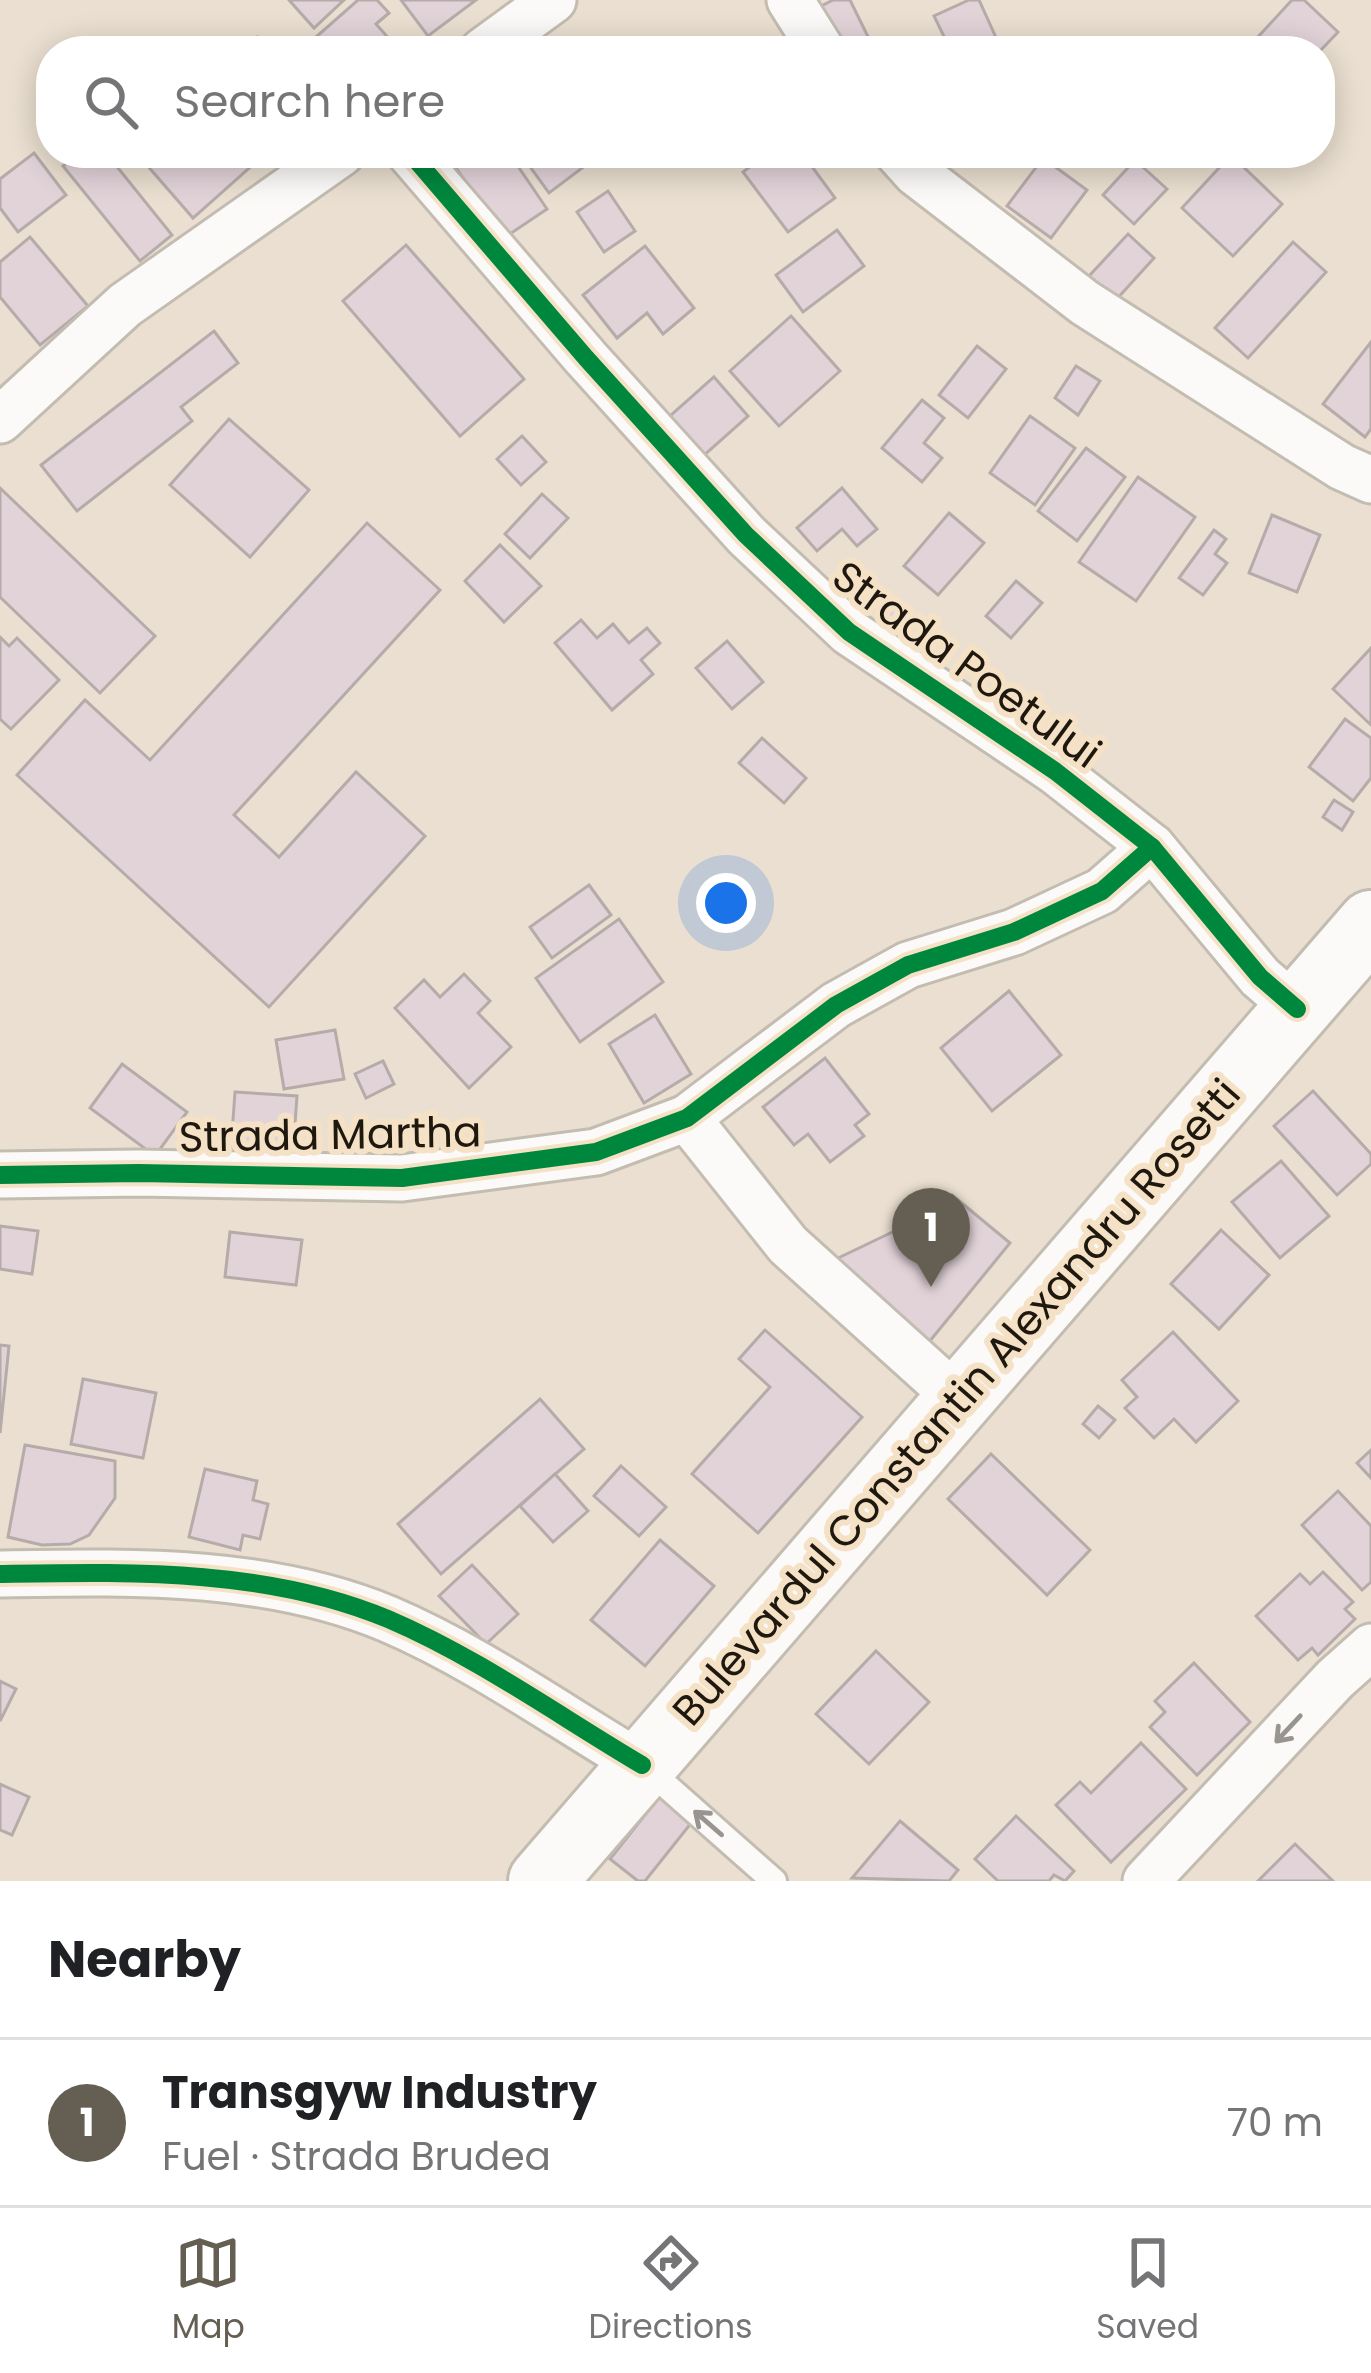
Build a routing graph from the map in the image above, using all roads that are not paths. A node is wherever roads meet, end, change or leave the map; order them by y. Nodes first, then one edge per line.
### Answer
1 (553, 0) edge
2 (790, 0) edge
3 (503, 36) edge
4 (813, 36) edge
5 (320, 168) edge
6 (423, 168) edge
7 (912, 168) edge
8 (0, 420) edge
9 (1371, 480) edge
10 (1152, 847) junction
11 (1371, 924) edge
12 (1297, 1009) junction
13 (687, 1118) junction
14 (0, 1175) edge
15 (961, 1401) junction
16 (0, 1574) edge
17 (1371, 1646) edge
18 (642, 1765) junction
19 (542, 1881) edge
20 (774, 1881) edge
21 (1146, 1881) edge

1 - 3 street
2 - 4 street
5 - 8 street
6 - 10 street, Strada Poetului
7 - 9 street
10 - 12 street, Strada Poetului
10 - 13 street, Strada Martha
11 - 12 main road, Bulevardul Constantin Alexandru Rosetti
12 - 15 main road, Bulevardul Constantin Alexandru Rosetti
13 - 14 street, Strada Martha
13 - 15 street
15 - 18 main road, Bulevardul Constantin Alexandru Rosetti
16 - 18 street
17 -> 21 street
18 - 19 main road, Bulevardul Constantin Alexandru Rosetti
20 -> 18 lane

